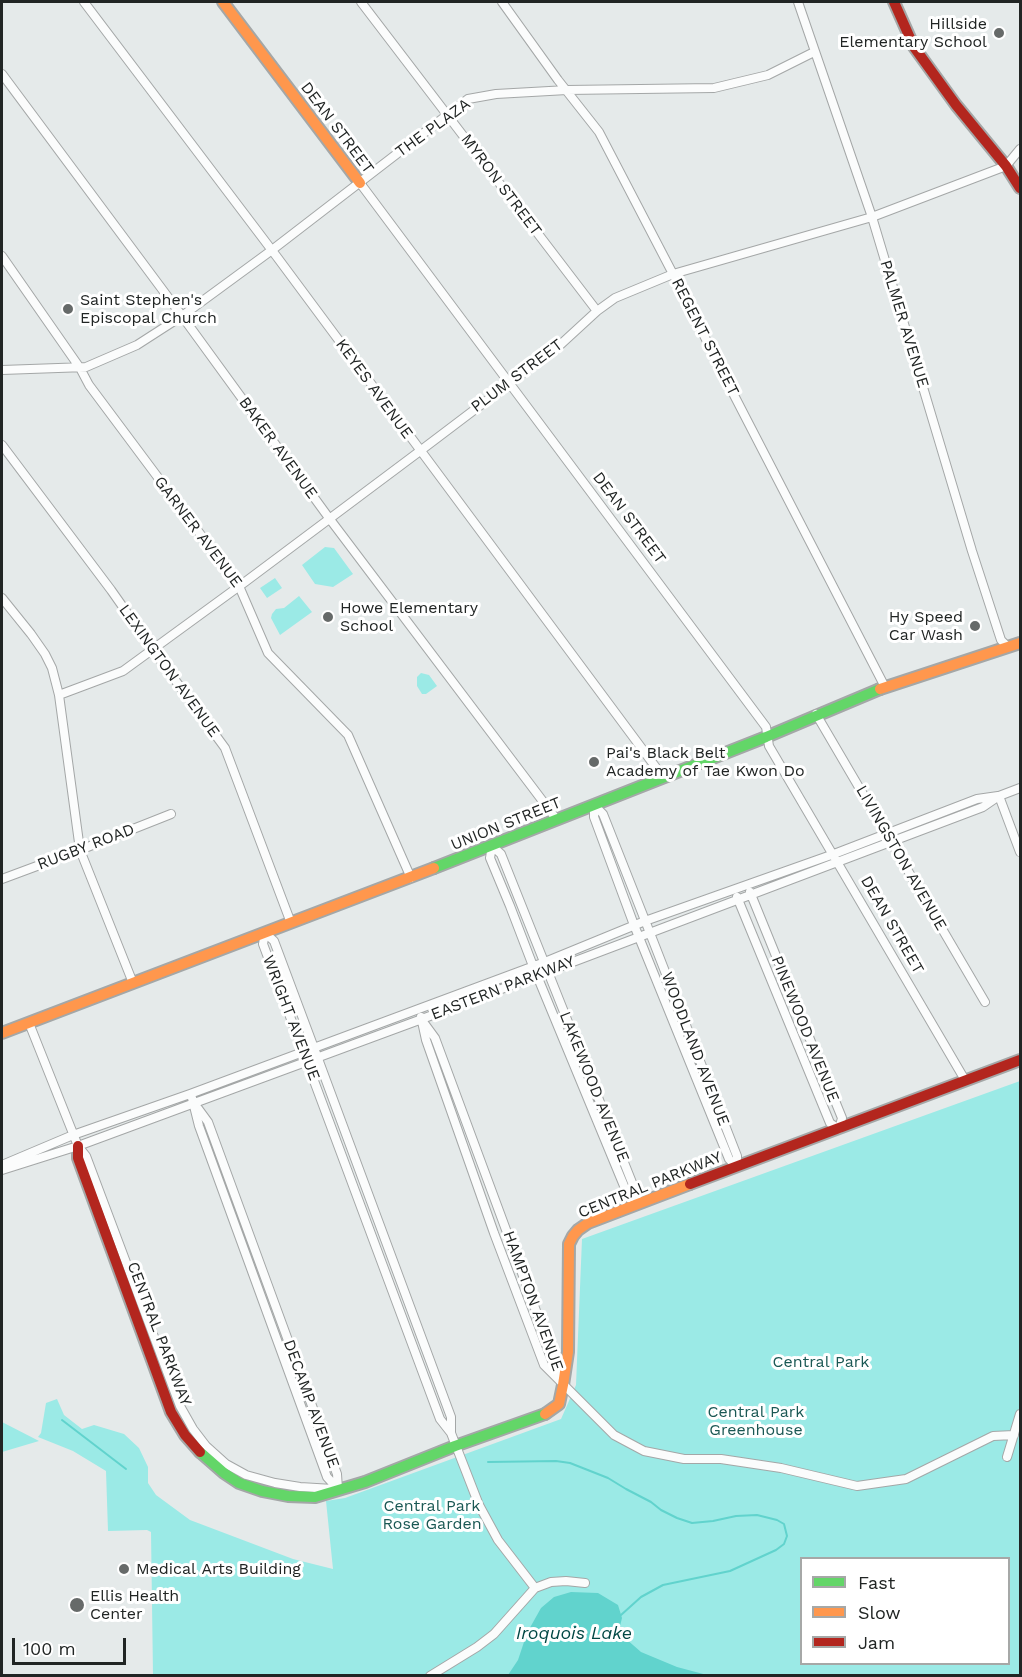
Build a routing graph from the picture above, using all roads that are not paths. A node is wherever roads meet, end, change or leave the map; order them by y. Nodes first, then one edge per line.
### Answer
1 (84, 2) edge
2 (223, 2) edge
3 (361, 2) edge
4 (502, 2) edge
5 (798, 2) edge
6 (894, 2) edge
7 (814, 52) junction
8 (2, 74) edge
9 (567, 90) junction
10 (447, 114) junction
11 (1020, 149) edge
12 (1006, 166) junction
13 (360, 183) junction
14 (1020, 188) edge
15 (872, 217) junction
16 (272, 250) junction
17 (2, 256) edge
18 (673, 274) junction
19 (597, 311) junction
20 (182, 316) junction
21 (80, 368) junction
22 (2, 370) edge
23 (509, 382) junction
24 (2, 445) edge
25 (420, 451) junction
26 (329, 518) junction
27 (239, 586) junction
28 (2, 598) edge
29 (1020, 643) edge
30 (1007, 646) junction
31 (152, 649) junction
32 (885, 687) junction
33 (59, 695) junction
34 (816, 714) junction
35 (766, 736) junction
36 (663, 777) junction
37 (1020, 788) edge
38 (999, 796) junction
39 (594, 805) junction
40 (171, 814) dead end
41 (556, 820) junction
42 (886, 834) junction
43 (892, 842) junction
44 (492, 846) junction
45 (80, 850) junction
46 (1020, 852) edge
47 (836, 858) junction
48 (411, 878) junction
49 (2, 879) edge
50 (748, 885) junction
51 (734, 890) junction
52 (751, 895) junction
53 (739, 900) junction
54 (520, 902) junction
55 (510, 906) junction
56 (645, 921) junction
57 (291, 923) junction
58 (634, 925) junction
59 (265, 933) junction
60 (650, 933) junction
61 (639, 937) junction
62 (545, 962) junction
63 (533, 966) junction
64 (548, 971) junction
65 (537, 975) junction
66 (133, 983) junction
67 (985, 1002) dead end
68 (418, 1009) junction
69 (422, 1019) junction
70 (29, 1023) junction
71 (2, 1033) edge
72 (314, 1048) junction
73 (304, 1050) junction
74 (318, 1057) junction
75 (307, 1060) junction
76 (1020, 1060) edge
77 (965, 1080) junction
78 (190, 1094) junction
79 (194, 1103) junction
80 (839, 1129) junction
81 (76, 1140) junction
82 (2, 1165) edge
83 (737, 1167) junction
84 (2, 1170) edge
85 (636, 1204) junction
86 (564, 1385) junction
87 (1020, 1414) edge
88 (451, 1433) junction
89 (1014, 1435) junction
90 (455, 1446) junction
91 (1007, 1457) dead end
92 (338, 1490) junction
93 (585, 1583) dead end
94 (535, 1588) junction
95 (430, 1676) edge

1 - 16 street, KEYES AVENUE
2 - 13 street, DEAN STREET
3 - 10 street, MYRON STREET
4 - 9 street, REGENT STREET
5 - 7 street, PALMER AVENUE
6 - 12 street
7 - 9 street, THE PLAZA
7 - 15 street, PALMER AVENUE
8 - 20 street, BAKER AVENUE
9 - 10 street, THE PLAZA
9 - 18 street, REGENT STREET
10 - 13 street, THE PLAZA
10 - 19 street, MYRON STREET
11 - 12 street, PLUM STREET
12 - 14 street
12 - 15 street, PLUM STREET
13 - 16 street, THE PLAZA
13 - 23 street, DEAN STREET
15 - 18 street, PLUM STREET
15 - 30 street, PALMER AVENUE
16 - 20 street, THE PLAZA
16 - 25 street, KEYES AVENUE
17 - 21 street, GARNER AVENUE
18 - 19 street, PLUM STREET
18 - 32 street, REGENT STREET
19 - 23 street, PLUM STREET
20 - 21 street, THE PLAZA
20 - 26 street, BAKER AVENUE
21 - 22 street, THE PLAZA
21 - 27 street, GARNER AVENUE
23 - 25 street, PLUM STREET
23 - 35 street, DEAN STREET
24 - 31 street, LEXINGTON AVENUE
25 - 26 street, PLUM STREET
25 - 36 street, KEYES AVENUE
26 - 27 street, PLUM STREET
26 - 41 street, BAKER AVENUE
27 - 31 street, PLUM STREET
27 - 48 street, GARNER AVENUE
28 - 33 street
29 - 30 street, UNION STREET
30 - 32 street, UNION STREET
31 - 33 street, PLUM STREET
31 - 57 street, LEXINGTON AVENUE
32 - 34 street, UNION STREET
33 - 45 street
34 - 35 street, UNION STREET
34 - 42 street, LIVINGSTON AVENUE
35 - 36 street, UNION STREET
35 - 47 street, DEAN STREET
36 - 39 street, UNION STREET
37 - 38 street, EASTERN PARKWAY
38 - 42 street, EASTERN PARKWAY
38 - 43 street, EASTERN PARKWAY
38 - 46 street
39 - 41 street, UNION STREET
39 - 56 street, WOODLAND AVENUE
39 - 58 street, WOODLAND AVENUE
40 - 45 street, RUGBY ROAD
41 - 44 street, UNION STREET
42 - 43 street, LIVINGSTON AVENUE
42 - 47 street, EASTERN PARKWAY
43 - 47 street, EASTERN PARKWAY
43 - 67 street, LIVINGSTON AVENUE
44 - 48 street, UNION STREET
44 - 54 street, LAKEWOOD AVENUE
44 - 55 street, LAKEWOOD AVENUE
45 - 49 street, RUGBY ROAD
45 - 66 street
47 - 50 street, EASTERN PARKWAY
47 - 52 street, EASTERN PARKWAY
47 - 77 street, DEAN STREET
48 - 57 street, UNION STREET
50 - 51 street, EASTERN PARKWAY
50 - 52 street, PINEWOOD AVENUE
51 - 53 street, PINEWOOD AVENUE
51 - 56 street, EASTERN PARKWAY
52 - 53 street, EASTERN PARKWAY
52 - 80 street, PINEWOOD AVENUE
53 - 60 street, EASTERN PARKWAY
53 - 80 street, PINEWOOD AVENUE
54 - 55 street
54 - 62 street, LAKEWOOD AVENUE
55 - 63 street, LAKEWOOD AVENUE
56 - 58 street, EASTERN PARKWAY
56 - 60 street, WOODLAND AVENUE
57 - 59 street, UNION STREET
58 - 61 street, WOODLAND AVENUE
58 - 62 street, EASTERN PARKWAY
59 - 66 street, UNION STREET
59 - 72 street, WRIGHT AVENUE
59 - 73 street, WRIGHT AVENUE
60 - 61 street, EASTERN PARKWAY
60 - 83 street, WOODLAND AVENUE
61 - 64 street, EASTERN PARKWAY
61 - 83 street, WOODLAND AVENUE
62 - 63 street, EASTERN PARKWAY
62 - 64 street, LAKEWOOD AVENUE
63 - 65 street, LAKEWOOD AVENUE
63 - 68 street, EASTERN PARKWAY
64 - 65 street, EASTERN PARKWAY
64 - 85 street, LAKEWOOD AVENUE
65 - 69 street, EASTERN PARKWAY
65 - 85 street, LAKEWOOD AVENUE
66 - 70 street, UNION STREET
68 - 69 street, HAMPTON AVENUE
68 - 72 street, EASTERN PARKWAY
69 - 74 street, EASTERN PARKWAY
69 - 86 street, HAMPTON AVENUE
69 - 86 street, HAMPTON AVENUE
70 - 71 street, UNION STREET
70 - 81 street, CENTRAL PARKWAY
72 - 73 street, EASTERN PARKWAY
72 - 74 street, WRIGHT AVENUE
73 - 75 street, WRIGHT AVENUE
73 - 78 street, EASTERN PARKWAY
74 - 75 street, EASTERN PARKWAY
74 - 88 street, WRIGHT AVENUE
75 - 79 street, EASTERN PARKWAY
75 - 88 street, WRIGHT AVENUE
76 - 77 street, CENTRAL PARKWAY
77 - 80 street, CENTRAL PARKWAY
78 - 79 street, DECAMP AVENUE
78 - 81 street, EASTERN PARKWAY
79 - 81 street, EASTERN PARKWAY
79 - 92 street, DECAMP AVENUE
80 - 83 street, CENTRAL PARKWAY
81 - 82 street, EASTERN PARKWAY
81 - 84 street, EASTERN PARKWAY
81 - 92 street, CENTRAL PARKWAY
83 - 85 street, CENTRAL PARKWAY
85 - 86 street, CENTRAL PARKWAY
86 - 89 street
86 - 90 street, CENTRAL PARKWAY
87 - 89 street
88 - 90 street, WRIGHT AVENUE
89 - 91 street
90 - 92 street, CENTRAL PARKWAY
90 - 94 street, WRIGHT AVENUE
93 - 94 street
94 - 95 street

